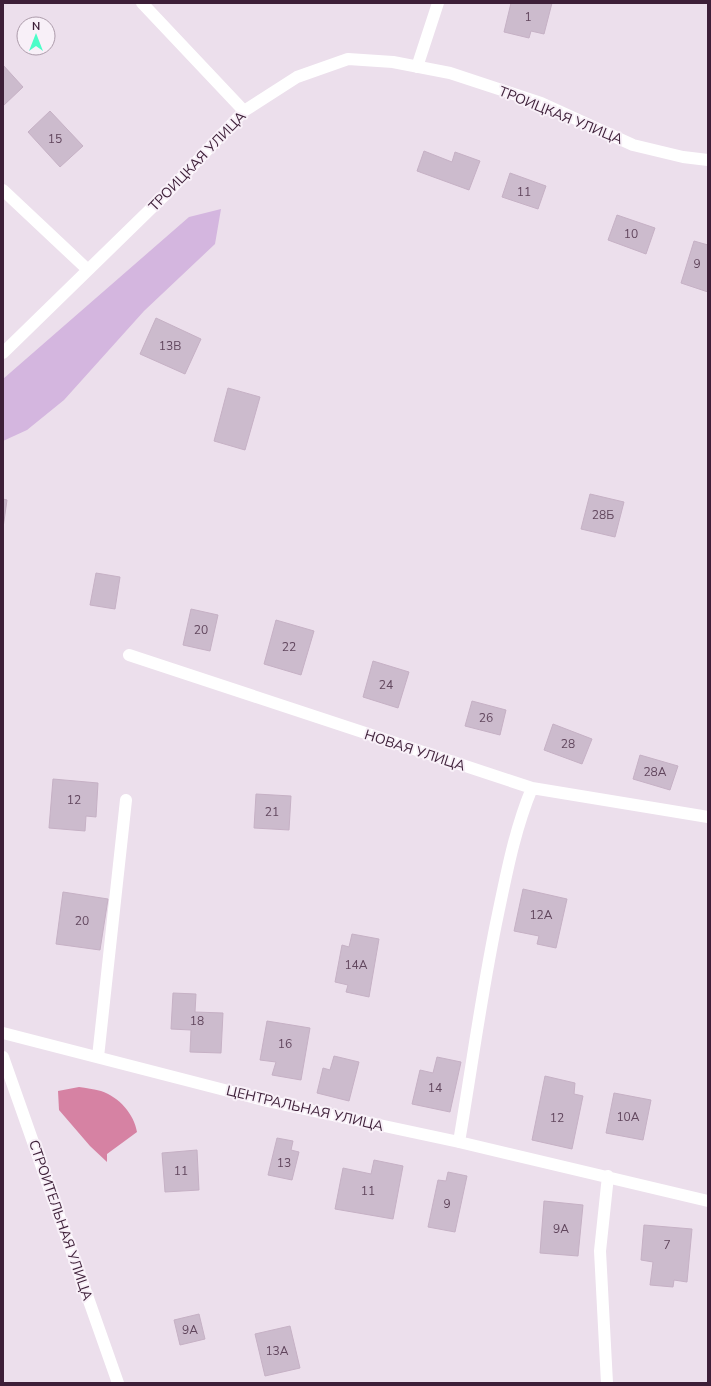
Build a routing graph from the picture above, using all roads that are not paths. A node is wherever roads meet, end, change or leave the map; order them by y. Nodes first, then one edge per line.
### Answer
1 (142, 3) edge
2 (438, 3) edge
3 (418, 67) junction
4 (244, 111) junction
5 (708, 160) edge
6 (3, 190) edge
7 (88, 270) junction
8 (3, 353) edge
9 (129, 655) dead end
10 (532, 788) junction
11 (126, 800) dead end
12 (708, 818) edge
13 (3, 1033) edge
14 (3, 1057) edge
15 (98, 1057) junction
16 (459, 1142) junction
17 (608, 1176) junction
18 (708, 1201) edge
19 (118, 1383) edge
20 (607, 1383) edge

1 - 4 street
2 - 3 street
3 - 4 street, ТРОИЦКАЯ УЛИЦА
3 - 5 street, ТРОИЦКАЯ УЛИЦА
4 - 7 street, ТРОИЦКАЯ УЛИЦА
6 - 7 street
7 - 8 street, ТРОИЦКАЯ УЛИЦА
9 - 10 street, НОВАЯ УЛИЦА
10 - 12 street, НОВАЯ УЛИЦА
10 - 16 street
11 - 15 street
13 - 15 street, ЦЕНТРАЛЬНАЯ УЛИЦА
14 - 19 street, СТРОИТЕЛЬНАЯ УЛИЦА
15 - 16 street, ЦЕНТРАЛЬНАЯ УЛИЦА
16 - 17 street, ЦЕНТРАЛЬНАЯ УЛИЦА
17 - 18 street, ЦЕНТРАЛЬНАЯ УЛИЦА
17 - 20 street

